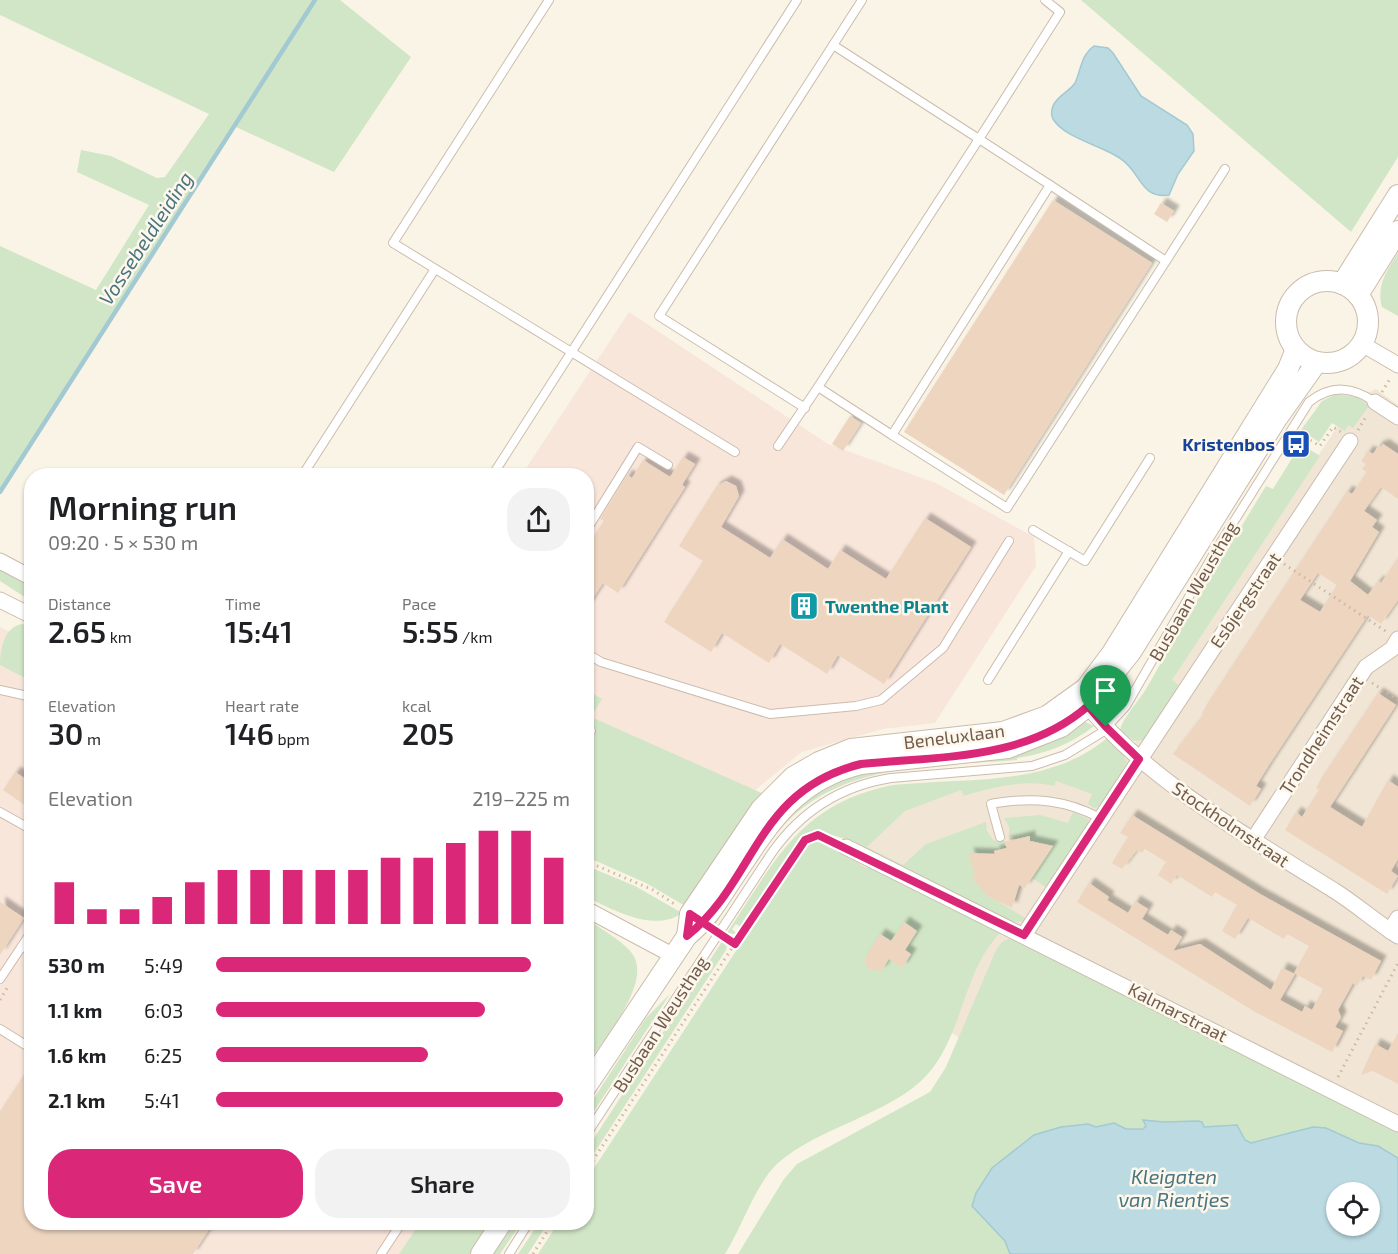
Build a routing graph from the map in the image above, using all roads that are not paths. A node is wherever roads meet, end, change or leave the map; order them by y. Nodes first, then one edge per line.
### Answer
1 (549, 0) edge
2 (797, 0) edge
3 (862, 0) edge
4 (1045, 0) edge
5 (833, 45) junction
6 (979, 139) junction
7 (1226, 169) dead end
8 (1050, 185) junction
9 (1398, 195) edge
10 (1398, 231) edge
11 (1166, 261) junction
12 (435, 269) junction
13 (1342, 284) junction
14 (1358, 295) junction
15 (1362, 344) junction
16 (1296, 349) junction
17 (570, 351) junction
18 (1317, 362) junction
19 (1398, 365) edge
20 (818, 387) junction
21 (1375, 402) joint
22 (804, 408) junction
23 (1398, 417) edge
24 (1350, 434) road end
25 (892, 435) junction
26 (778, 446) dead end
27 (735, 452) dead end
28 (1150, 459) dead end
29 (668, 465) dead end
30 (307, 468) edge
31 (497, 468) edge
32 (594, 518) edge
33 (1033, 530) dead end
34 (1009, 541) dead end
35 (1069, 551) junction
36 (0, 561) edge
37 (24, 574) edge
38 (0, 600) edge
39 (24, 612) edge
40 (1398, 640) edge
41 (594, 658) edge
42 (988, 680) dead end
43 (0, 690) edge
44 (24, 695) edge
45 (1083, 700) junction
46 (1106, 727) junction
47 (1139, 759) junction
48 (0, 812) edge
49 (1101, 818) junction
50 (24, 826) edge
51 (1000, 837) dead end
52 (1253, 840) junction
53 (846, 847) road end
54 (594, 913) edge
55 (1395, 928) edge
56 (1024, 935) junction
57 (687, 936) junction
58 (24, 943) edge
59 (22, 946) joint
60 (674, 956) junction
61 (0, 979) edge
62 (0, 1029) edge
63 (24, 1044) edge
64 (594, 1075) edge
65 (594, 1123) edge
66 (1398, 1124) edge
67 (397, 1230) edge
68 (497, 1230) edge
69 (524, 1230) edge
70 (381, 1254) edge
71 (481, 1254) edge
72 (509, 1254) edge

1 - 12 lane
2 - 17 lane
3 - 5 lane
4 - 6 lane
5 - 6 lane
5 - 22 lane
6 - 8 lane
6 - 20 lane
7 - 11 lane
8 - 11 lane
8 - 25 lane
9 - 13 street
10 - 14 street
11 - 25 lane
12 - 17 lane
12 - 30 lane
13 - 14 street
13 - 16 street
14 - 15 street
15 - 18 street
15 - 19 street
16 - 18 street
16 - 45 street, Beneluxlaan
17 - 27 lane
17 - 31 lane
18 - 45 street, Beneluxlaan
20 - 22 lane
20 - 25 lane
21 - 23 street
21 - 46 lane, Busbaan Weusthag
22 - 26 lane
24 - 47 street, Esbjergstraat
28 - 35 lane
29 - 32 lane
33 - 35 lane
34 - 41 lane
35 - 42 lane
36 - 37 street
38 - 39 street
40 - 52 street, Trondheimstraat
43 - 44 lane
45 - 46 street, Stockholmstraat
45 - 57 street, Beneluxlaan
45 - 57 street, Beneluxlaan
46 - 47 street, Stockholmstraat
46 - 65 lane, Busbaan Weusthag
47 - 49 street
47 - 52 street, Stockholmstraat
48 - 50 lane
49 - 51 lane
49 - 56 street
52 - 55 street, Stockholmstraat
53 - 56 street, Kalmarstraat
54 - 60 street
56 - 66 street, Kalmarstraat
57 - 60 street, Beneluxlaan
58 - 59 lane
59 - 61 lane
60 - 64 street, Beneluxlaan
62 - 63 lane
67 - 70 lane
68 - 71 street
69 - 72 lane

